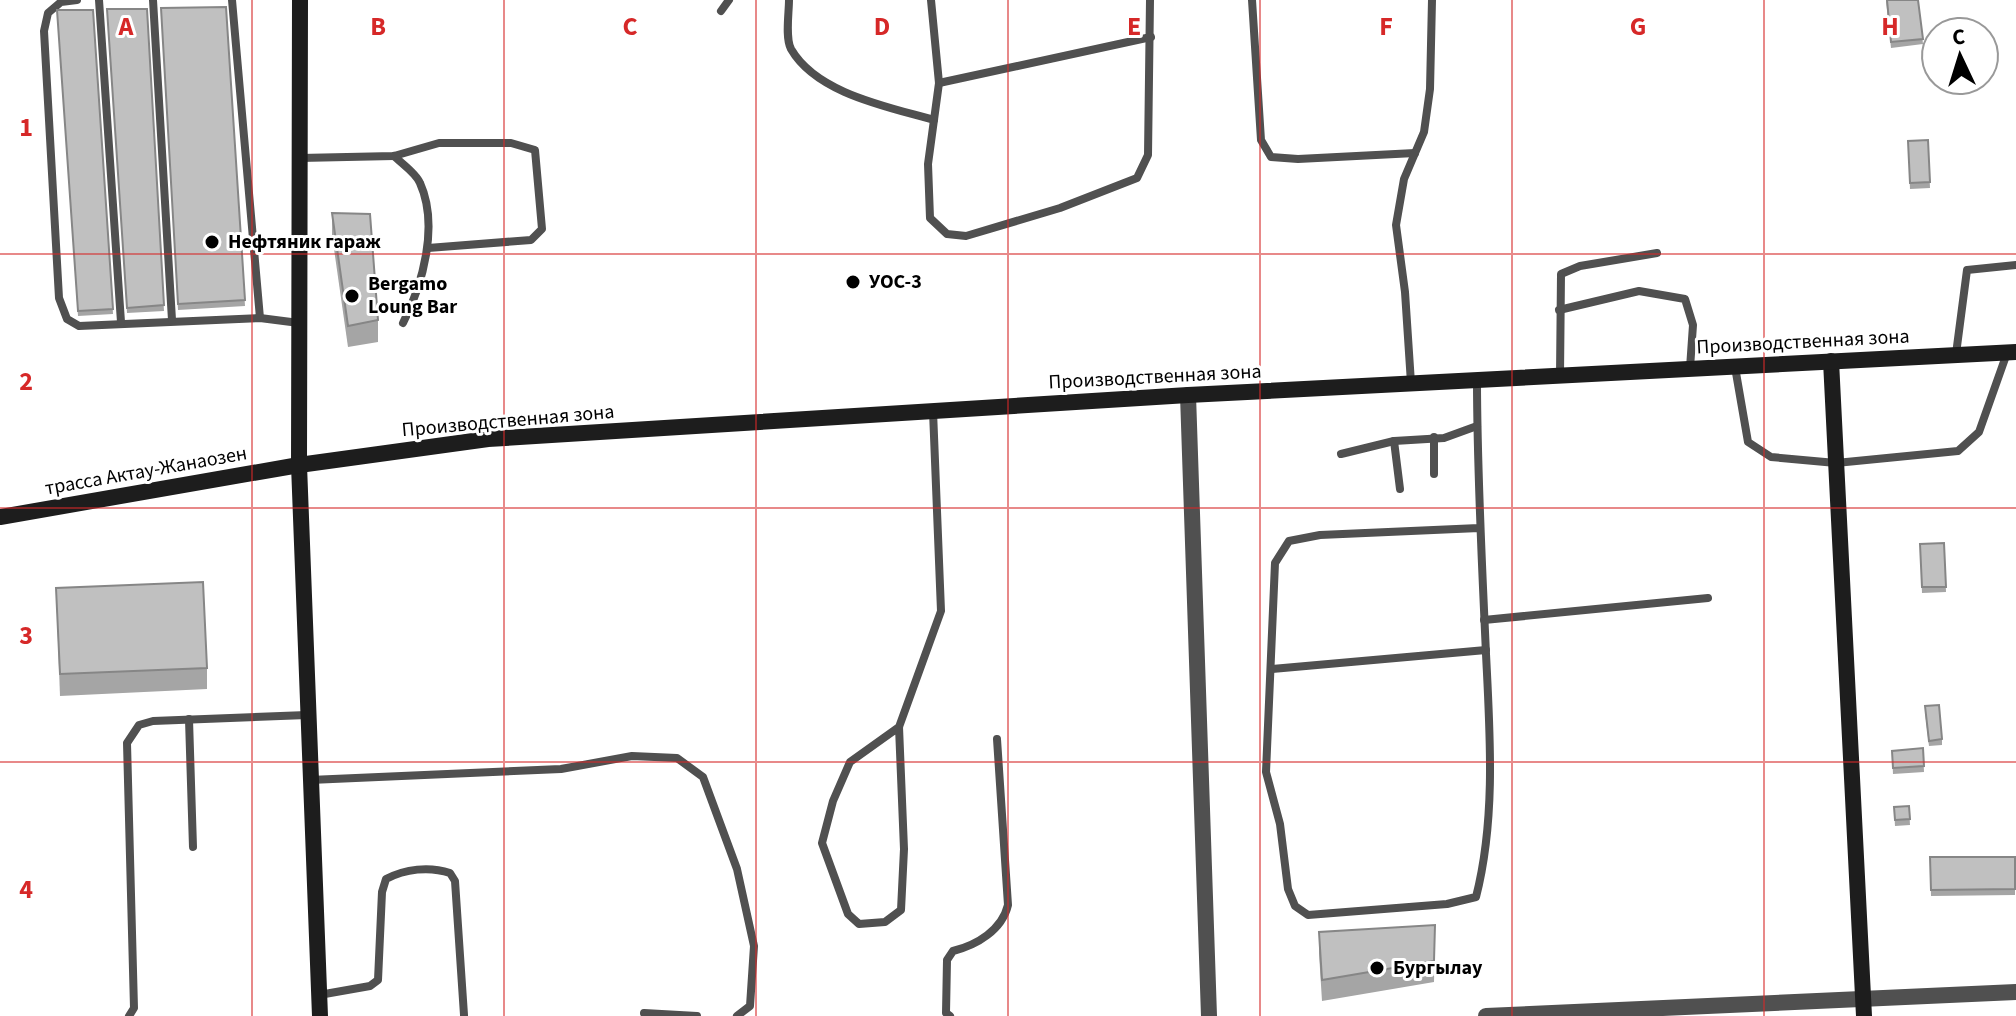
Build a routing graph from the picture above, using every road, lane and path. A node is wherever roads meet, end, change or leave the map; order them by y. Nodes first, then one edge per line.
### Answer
1 (77, 0) edge
2 (99, 0) edge
3 (153, 0) edge
4 (232, 0) edge
5 (300, 0) edge
6 (729, 0) edge
7 (789, 0) edge
8 (931, 0) edge
9 (1150, 0) edge
10 (1252, 0) edge
11 (1432, 0) edge
12 (721, 11) dead end
13 (1151, 37) junction
14 (939, 83) junction
15 (934, 120) junction
16 (1415, 153) junction
17 (394, 156) junction
18 (300, 158) junction
19 (428, 248) junction
20 (1657, 253) dead end
21 (2016, 265) edge
22 (1559, 310) junction
23 (260, 318) junction
24 (172, 320) junction
25 (121, 322) junction
26 (299, 323) junction
27 (403, 323) dead end
28 (2012, 353) edge
29 (1956, 354) junction
30 (1831, 361) junction
31 (1735, 367) junction
32 (1690, 368) junction
33 (1560, 375) junction
34 (1477, 379) junction
35 (1411, 383) junction
36 (1188, 395) junction
37 (933, 411) junction
38 (1477, 426) junction
39 (1434, 437) junction
40 (1394, 441) junction
41 (1341, 454) dead end
42 (1836, 463) junction
43 (299, 465) junction
44 (1434, 474) dead end
45 (1400, 489) dead end
46 (0, 517) edge
47 (1479, 528) junction
48 (1708, 598) dead end
49 (1484, 620) junction
50 (1486, 650) junction
51 (1272, 669) junction
52 (307, 715) junction
53 (189, 719) junction
54 (899, 727) junction
55 (997, 739) dead end
56 (310, 780) junction
57 (193, 847) dead end
58 (2016, 992) edge
59 (319, 995) junction
60 (1863, 997) junction
61 (644, 1013) dead end
62 (464, 1015) edge
63 (129, 1016) edge
64 (320, 1016) edge
65 (697, 1016) edge
66 (737, 1016) edge
67 (950, 1016) edge
68 (1209, 1016) edge
69 (1486, 1016) edge
70 (1864, 1016) edge

1 - 25 lane
2 - 25 lane
3 - 24 lane
4 - 23 lane
5 - 18 main road
6 - 12 lane
7 - 15 lane
8 - 14 lane
9 - 13 lane
10 - 16 lane
11 - 16 lane
13 - 14 lane
13 - 15 lane
14 - 15 lane
16 - 35 lane
17 - 18 lane
17 - 19 lane
17 - 19 lane
18 - 26 main road
19 - 27 lane
20 - 22 lane
21 - 29 lane
22 - 32 lane
22 - 33 lane
23 - 24 lane
23 - 26 lane
24 - 25 lane
26 - 43 main road
28 - 29 main road, Производственная зона
28 - 42 lane
29 - 30 main road, Производственная зона
30 - 31 main road, Производственная зона
30 - 42 main road
31 - 32 main road, Производственная зона
31 - 42 lane
32 - 33 main road, Производственная зона
33 - 34 main road, Производственная зона
34 - 35 main road, Производственная зона
34 - 38 lane
35 - 36 main road, Производственная зона
36 - 37 main road, Производственная зона
36 - 68 street
37 - 43 main road, Производственная зона
37 - 54 lane
38 - 39 lane
38 - 47 lane
39 - 40 lane
39 - 44 lane
40 - 41 lane
40 - 45 lane
42 - 60 main road
43 - 46 main road, трасса Актау-Жанаозен
43 - 52 main road
47 - 49 lane
47 - 51 lane
48 - 49 lane
49 - 50 lane
50 - 51 lane
50 - 51 lane
52 - 53 lane
52 - 56 main road
53 - 57 lane
53 - 63 lane
54 - 54 lane
55 - 67 lane
56 - 59 main road
56 - 66 lane
58 - 60 street
59 - 62 lane
59 - 64 main road
60 - 69 street
60 - 70 main road
61 - 65 lane

